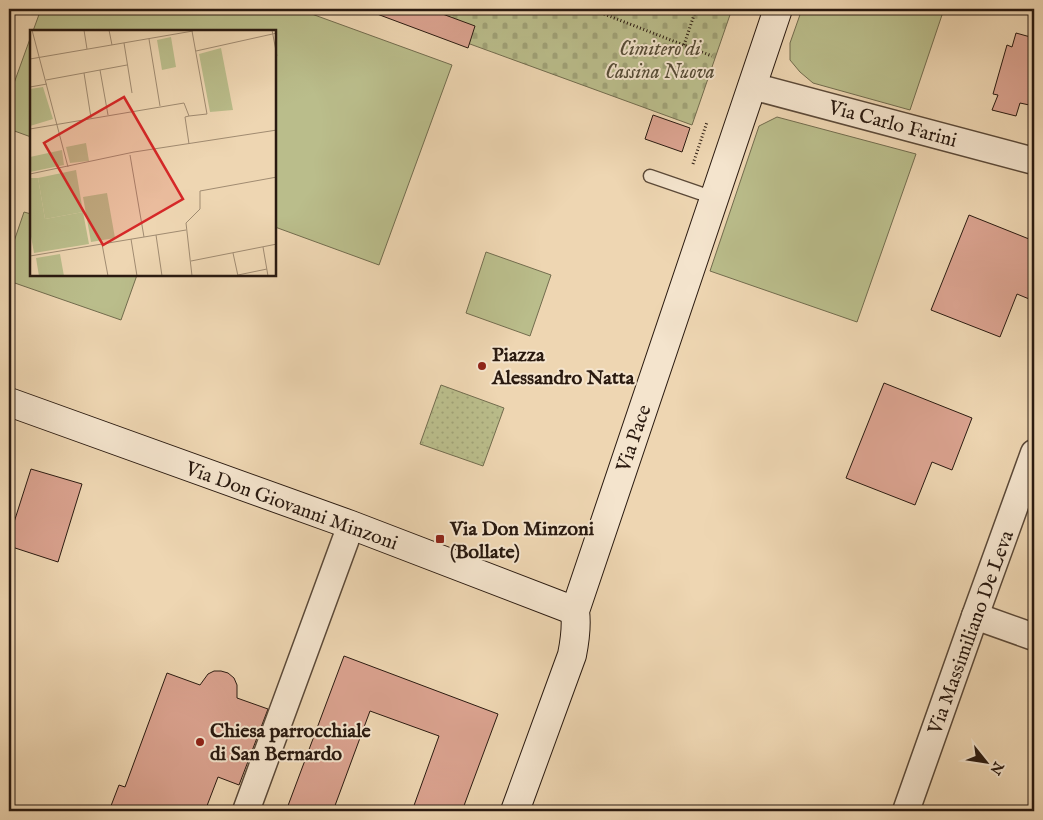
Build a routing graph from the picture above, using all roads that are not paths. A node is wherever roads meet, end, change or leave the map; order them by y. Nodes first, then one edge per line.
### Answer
1 (778, 9) edge
2 (752, 86) junction
3 (1034, 161) edge
4 (650, 176) dead end
5 (714, 198) junction
6 (9, 402) edge
7 (1032, 468) edge
8 (351, 525) junction
9 (575, 611) junction
10 (975, 616) junction
11 (1034, 637) edge
12 (246, 811) edge
13 (515, 811) edge
14 (906, 811) edge

1 - 2 street, Via Pace
2 - 3 street, Via Carlo Farini
2 - 5 street, Via Pace
4 - 5 lane
5 - 9 street, Via Pace
6 - 8 street, Via Don Giovanni Minzoni
7 - 10 street, Via Massimiliano De Leva
8 - 9 street, Via Don Giovanni Minzoni
8 - 12 street
9 - 13 street, Via Pace
10 - 11 street
10 - 14 street, Via Massimiliano De Leva

